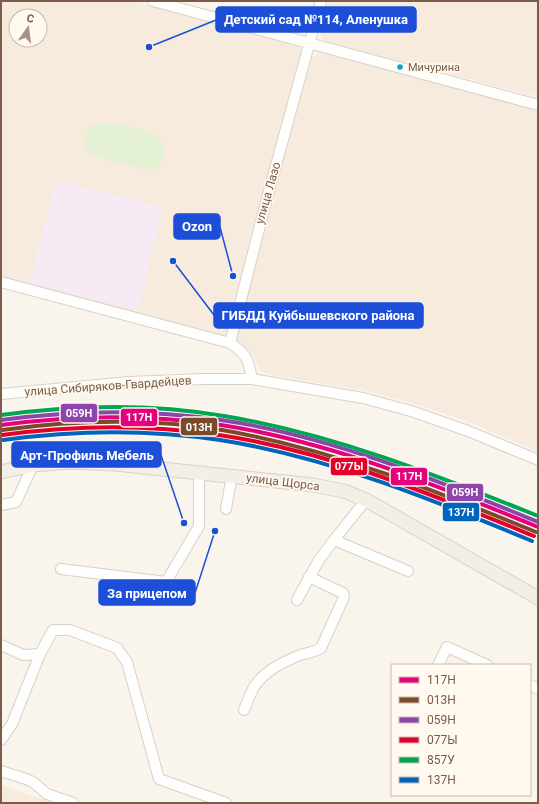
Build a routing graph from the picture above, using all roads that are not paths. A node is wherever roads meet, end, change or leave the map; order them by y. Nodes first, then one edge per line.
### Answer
1 (152, 1) edge
2 (321, 1) edge
3 (310, 42) junction
4 (538, 105) edge
5 (1, 282) edge
6 (230, 343) junction
7 (252, 379) junction
8 (1, 394) edge
9 (538, 460) edge
10 (33, 465) junction
11 (1, 472) edge
12 (200, 472) junction
13 (232, 475) junction
14 (366, 500) junction
15 (1, 505) edge
16 (226, 509) dead end
17 (334, 540) junction
18 (61, 569) dead end
19 (408, 571) dead end
20 (309, 577) junction
21 (538, 598) edge
22 (297, 600) dead end
23 (1, 645) edge
24 (40, 654) junction
25 (438, 664) edge
26 (485, 664) edge
27 (244, 710) dead end
28 (1, 740) edge
29 (1, 771) edge
30 (73, 803) edge
31 (226, 803) edge

1 - 3 street
2 - 3 street, улица Лазо
3 - 4 street
3 - 6 street, улица Лазо
5 - 6 street
6 - 7 street
7 - 8 street, улица Сибиряков-Гвардейцев
7 - 9 street, улица Сибиряков-Гвардейцев
10 - 11 main road, улица Щорса
10 - 12 main road, улица Щорса
10 - 15 street
12 - 13 main road, улица Щорса
12 - 18 street
13 - 14 main road, улица Щорса
13 - 16 street
14 - 17 street
14 - 21 main road, улица Щорса
17 - 19 street
17 - 20 street
20 - 22 street
20 - 27 street
23 - 24 street
24 - 28 street
24 - 31 street
25 - 26 street
29 - 30 street

